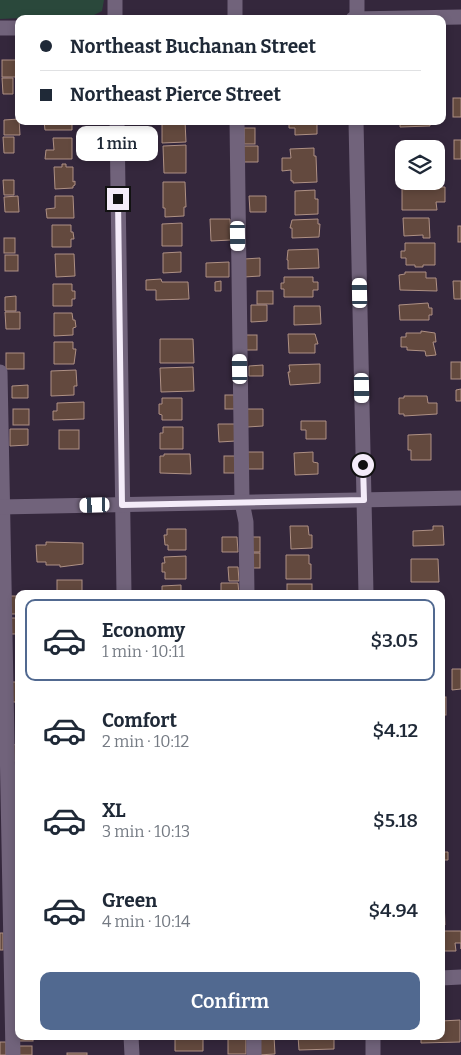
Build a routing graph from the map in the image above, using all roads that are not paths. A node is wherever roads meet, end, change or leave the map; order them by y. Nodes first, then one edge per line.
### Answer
1 (115, 0) edge
2 (235, 0) edge
3 (357, 0) edge
4 (115, 15) edge
5 (235, 15) edge
6 (356, 15) edge
7 (446, 17) edge
8 (461, 17) edge
9 (0, 28) edge
10 (15, 28) edge
11 (118, 125) edge
12 (237, 125) edge
13 (356, 125) edge
14 (0, 372) edge
15 (461, 498) edge
16 (364, 500) junction
17 (242, 502) junction
18 (122, 505) junction
19 (1, 507) edge
20 (124, 590) edge
21 (247, 590) edge
22 (366, 590) edge
23 (461, 977) edge
24 (445, 978) edge
25 (10, 988) edge
26 (131, 1040) edge
27 (254, 1040) edge
28 (373, 1040) edge
29 (13, 1055) edge
30 (132, 1055) edge
31 (254, 1055) edge
32 (373, 1055) edge

1 - 4 street
2 - 5 street
3 - 6 street
7 - 8 street
9 - 10 street
11 - 18 street
12 - 17 street
13 - 16 street
14 - 19 street
15 - 16 street
16 - 17 street
16 - 22 street
17 - 18 street
17 - 21 street
18 - 19 street
18 - 20 street
19 - 25 street
23 - 24 street
25 - 29 street
26 - 30 street
27 - 31 street
28 - 32 street

